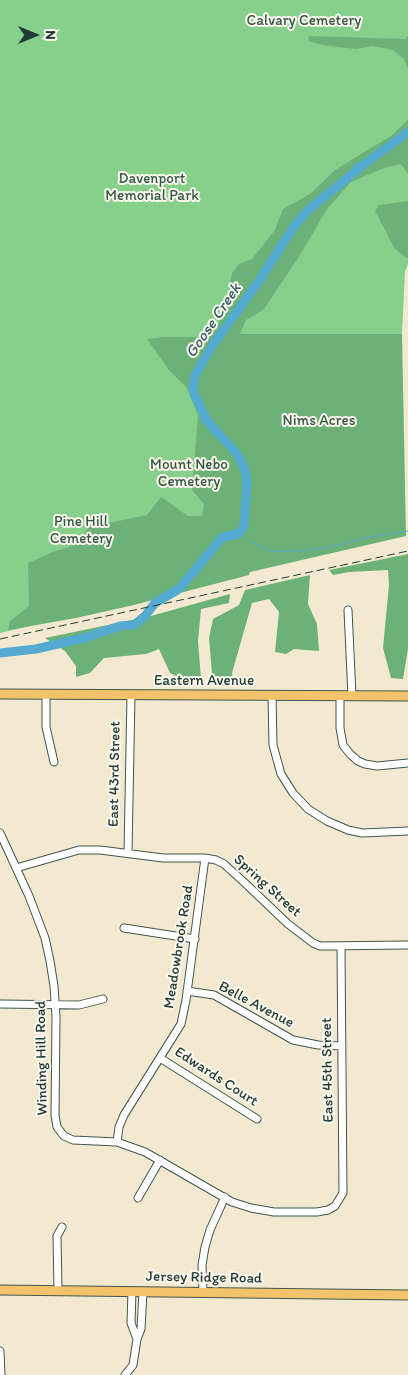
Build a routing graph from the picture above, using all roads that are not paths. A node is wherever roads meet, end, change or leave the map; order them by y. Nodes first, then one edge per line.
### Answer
1 (348, 610) dead end
2 (0, 694) edge
3 (46, 694) junction
4 (130, 694) junction
5 (272, 696) junction
6 (340, 696) junction
7 (352, 696) junction
8 (408, 696) edge
9 (54, 762) dead end
10 (408, 763) edge
11 (408, 830) edge
12 (0, 833) edge
13 (128, 853) junction
14 (205, 858) junction
15 (16, 868) junction
16 (124, 928) dead end
17 (195, 939) junction
18 (408, 945) edge
19 (341, 947) junction
20 (187, 991) junction
21 (103, 999) dead end
22 (0, 1004) edge
23 (56, 1005) junction
24 (342, 1046) junction
25 (160, 1058) junction
26 (256, 1119) dead end
27 (117, 1142) junction
28 (160, 1160) junction
29 (343, 1193) joint
30 (225, 1197) junction
31 (138, 1198) dead end
32 (62, 1227) dead end
33 (0, 1290) edge
34 (58, 1290) junction
35 (132, 1291) junction
36 (143, 1291) junction
37 (203, 1292) junction
38 (408, 1295) edge
39 (137, 1339) junction
40 (0, 1351) edge
41 (1, 1375) edge
42 (125, 1375) edge

1 - 7 street
2 - 3 main road, Eastern Avenue
3 - 4 main road, Eastern Avenue
3 - 9 street
4 - 5 main road, Eastern Avenue
4 - 13 street, East 43rd Street
5 - 6 main road, Eastern Avenue
5 - 11 street
6 - 7 main road, Eastern Avenue
6 - 10 street
7 - 8 main road, Eastern Avenue
12 - 15 street, Winding Hill Road
13 - 14 street, Spring Street
13 - 15 street, Spring Street
14 - 17 street, Meadowbrook Road
14 - 19 street, Spring Street
15 - 23 street, Winding Hill Road
16 - 17 street
17 - 20 street, Meadowbrook Road
18 - 19 street, Spring Street
19 - 24 street, East 45th Street
20 - 24 street, Belle Avenue
20 - 25 street, Meadowbrook Road
21 - 23 street
22 - 23 street
23 - 27 street, Winding Hill Road
24 - 29 street, East 45th Street
25 - 26 street, Edwards Court
25 - 27 street, Meadowbrook Road
27 - 28 street, Winding Hill Road
28 - 30 street, Winding Hill Road
28 - 31 street
29 - 30 street, Winding Hill Road
30 - 37 street
32 - 34 street
33 - 34 main road, Jersey Ridge Road
34 - 35 main road, Jersey Ridge Road
35 - 36 main road, Jersey Ridge Road
35 - 39 street
36 - 37 main road, Jersey Ridge Road
36 - 39 street
37 - 38 main road, Jersey Ridge Road
39 - 42 street
40 - 41 street

